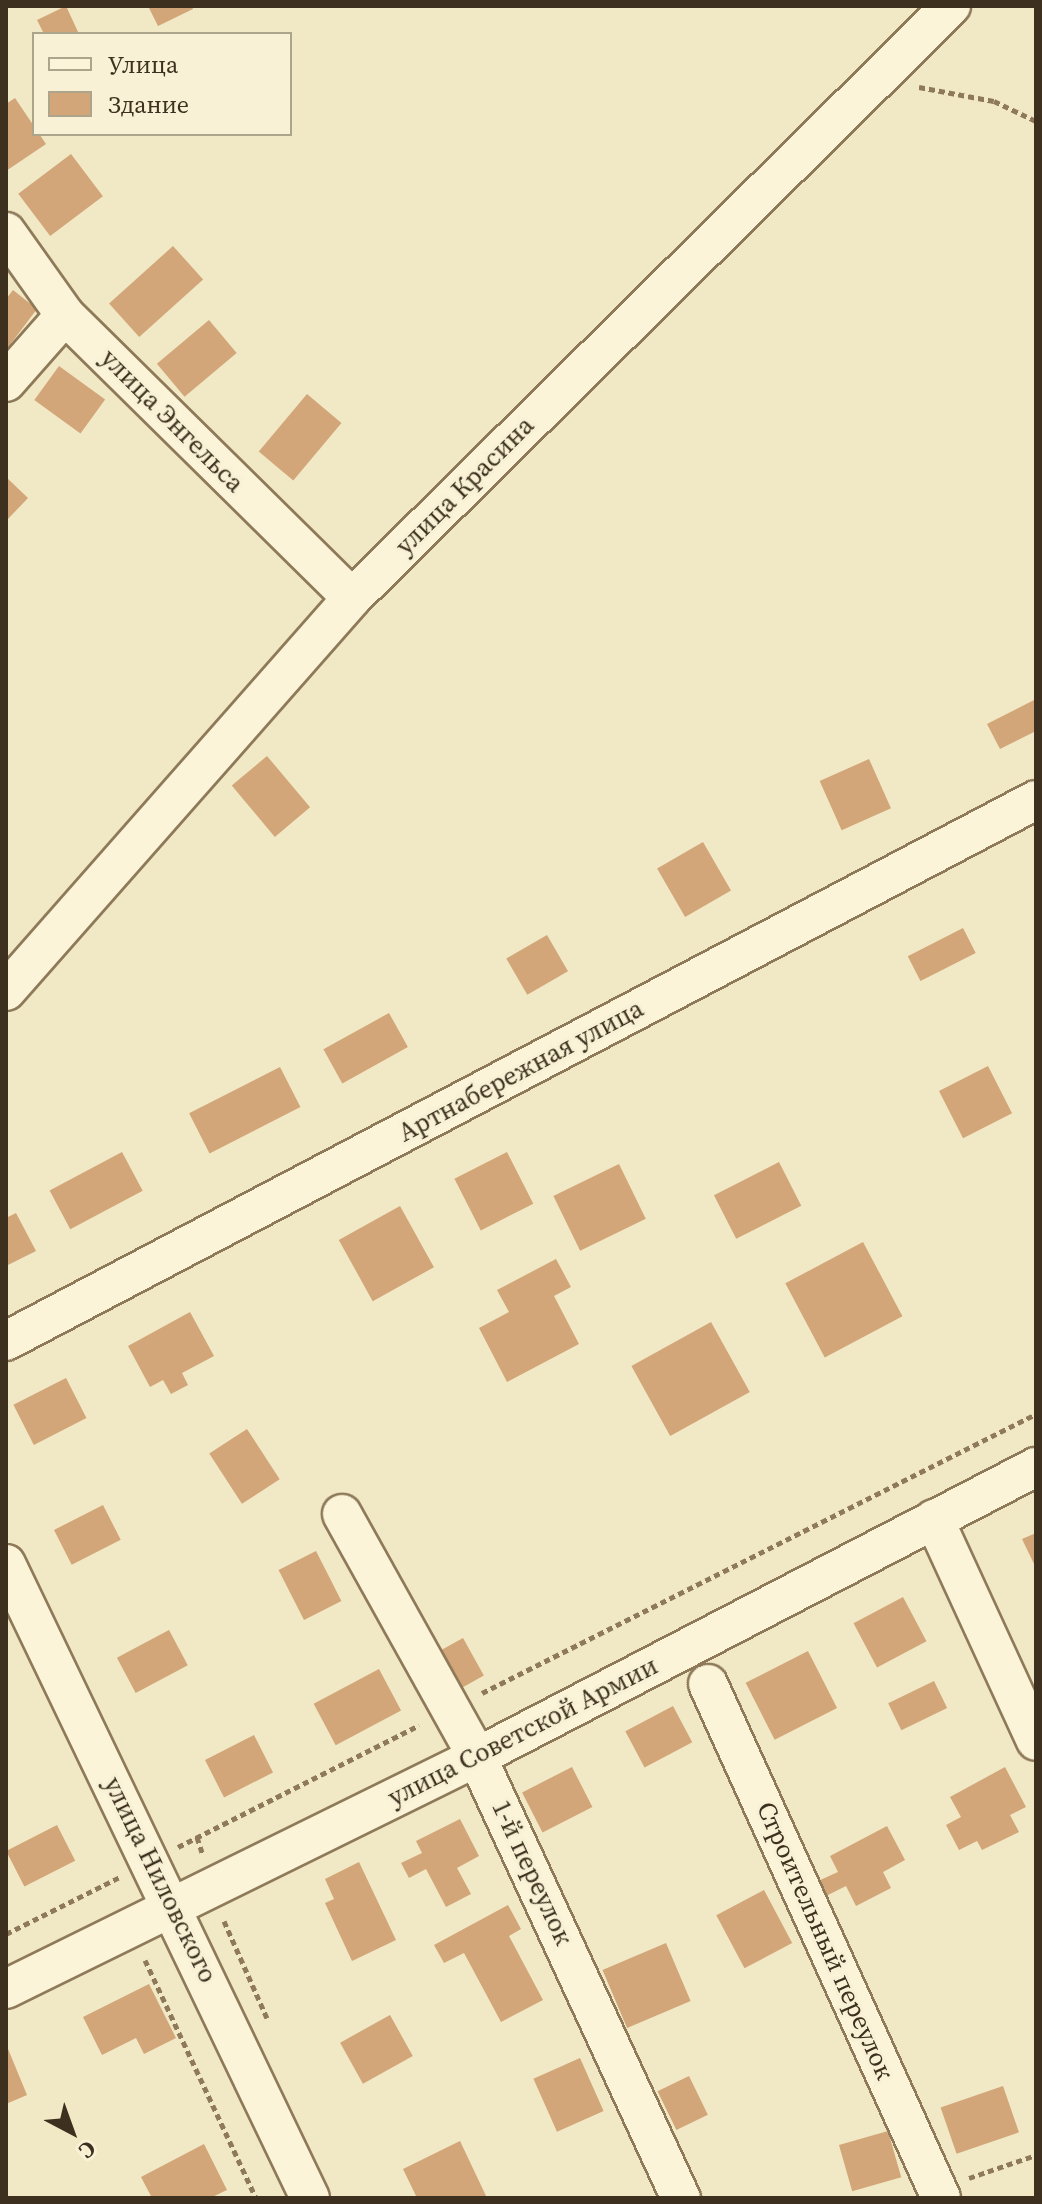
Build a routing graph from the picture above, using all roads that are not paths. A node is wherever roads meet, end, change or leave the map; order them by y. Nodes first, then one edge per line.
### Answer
1 (951, 6) edge
2 (6, 232) edge
3 (65, 315) junction
4 (6, 382) edge
5 (352, 598) junction
6 (1036, 800) edge
7 (6, 991) edge
8 (6, 1341) edge
9 (1036, 1467) edge
10 (342, 1514) dead end
11 (934, 1519) junction
12 (6, 1564) edge
13 (708, 1684) dead end
14 (1036, 1741) edge
15 (477, 1757) junction
16 (173, 1905) junction
17 (6, 1989) edge
18 (310, 2198) edge
19 (681, 2198) edge
20 (941, 2198) edge

1 - 5 street, улица Красина
2 - 3 street, улица Энгельса
3 - 4 street
3 - 5 street, улица Энгельса
5 - 7 street, улица Красина
6 - 8 street, Артнабережная улица
9 - 11 street, улица Советской Армии
10 - 15 street, 1-й переулок
11 - 14 street
11 - 15 street, улица Советской Армии
12 - 16 street, улица Ниловского
13 - 20 street, Строительный переулок
15 - 16 street, улица Советской Армии
15 - 19 street, 1-й переулок
16 - 17 street, улица Советской Армии
16 - 18 street, улица Ниловского

